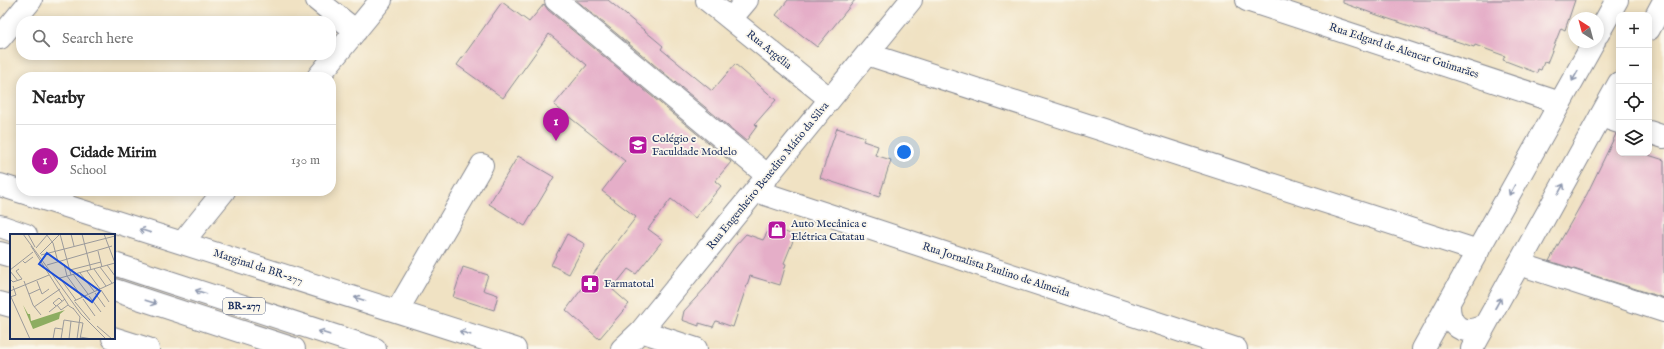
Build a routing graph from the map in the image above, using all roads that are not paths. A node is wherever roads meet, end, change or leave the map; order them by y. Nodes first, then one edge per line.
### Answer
1 (31, 0) edge
2 (318, 0) edge
3 (381, 0) edge
4 (556, 0) edge
5 (707, 0) edge
6 (747, 0) edge
7 (911, 0) edge
8 (1247, 0) edge
9 (1617, 0) edge
10 (1664, 2) edge
11 (18, 16) edge
12 (16, 18) edge
13 (731, 19) junction
14 (1604, 23) edge
15 (1652, 24) edge
16 (356, 31) junction
17 (0, 38) edge
18 (1591, 48) edge
19 (868, 54) junction
20 (336, 55) edge
21 (332, 60) edge
22 (322, 72) edge
23 (1619, 84) edge
24 (830, 99) junction
25 (1560, 103) junction
26 (1610, 119) edge
27 (1652, 133) edge
28 (1664, 136) edge
29 (482, 165) dead end
30 (762, 184) junction
31 (0, 185) edge
32 (16, 190) edge
33 (35, 196) edge
34 (220, 196) edge
35 (0, 226) edge
36 (23, 234) edge
37 (182, 243) junction
38 (1478, 251) junction
39 (0, 253) edge
40 (10, 256) edge
41 (115, 264) edge
42 (1519, 264) junction
43 (115, 290) edge
44 (1449, 302) junction
45 (0, 303) edge
46 (10, 306) edge
47 (397, 311) junction
48 (1664, 311) edge
49 (1485, 325) junction
50 (115, 339) edge
51 (646, 340) edge
52 (148, 349) edge
53 (294, 349) edge
54 (375, 349) edge
55 (515, 349) edge
56 (622, 349) edge
57 (696, 349) edge
58 (1236, 349) edge
59 (1423, 349) edge
60 (1431, 349) edge
61 (1444, 349) edge
62 (1472, 349) edge

1 - 11 main road
2 - 16 main road
3 - 16 main road
4 - 30 main road
5 - 13 main road, Rua Argélia
6 - 13 main road
7 - 19 main road, Rua Engenheiro Benedito Mário da Silva
8 - 25 main road, Rua Edgard de Alencar Guimarães
9 - 14 main road
10 - 15 main road
12 - 17 main road
13 - 24 main road, Rua Argélia
16 - 20 main road
18 -> 25 main road
19 - 24 main road, Rua Engenheiro Benedito Mário da Silva
19 - 38 main road
21 - 22 main road
23 - 26 main road
24 - 30 main road, Rua Engenheiro Benedito Mário da Silva
25 -> 38 main road
42 -> 26 main road
27 - 28 main road
29 - 47 main road
30 - 51 main road, Rua Engenheiro Benedito Mário da Silva
30 - 58 main road, Rua Jornalista Paulino de Almeida
32 -> 31 main road, Marginal da BR-277
37 -> 33 main road, Marginal da BR-277
34 - 37 main road
35 - 36 main road
47 -> 37 main road, Marginal da BR-277
38 - 44 main road
39 - 40 main road
54 -> 41 main road, BR-277
42 - 48 main road
49 -> 42 main road
43 -> 53 main road, BR-277
44 - 49 main road
44 - 59 main road
45 - 46 main road
55 -> 47 main road, Marginal da BR-277
49 - 62 main road
50 - 52 main road
51 - 56 main road, Rua Engenheiro Benedito Mário da Silva
51 - 57 main road
60 - 61 main road

